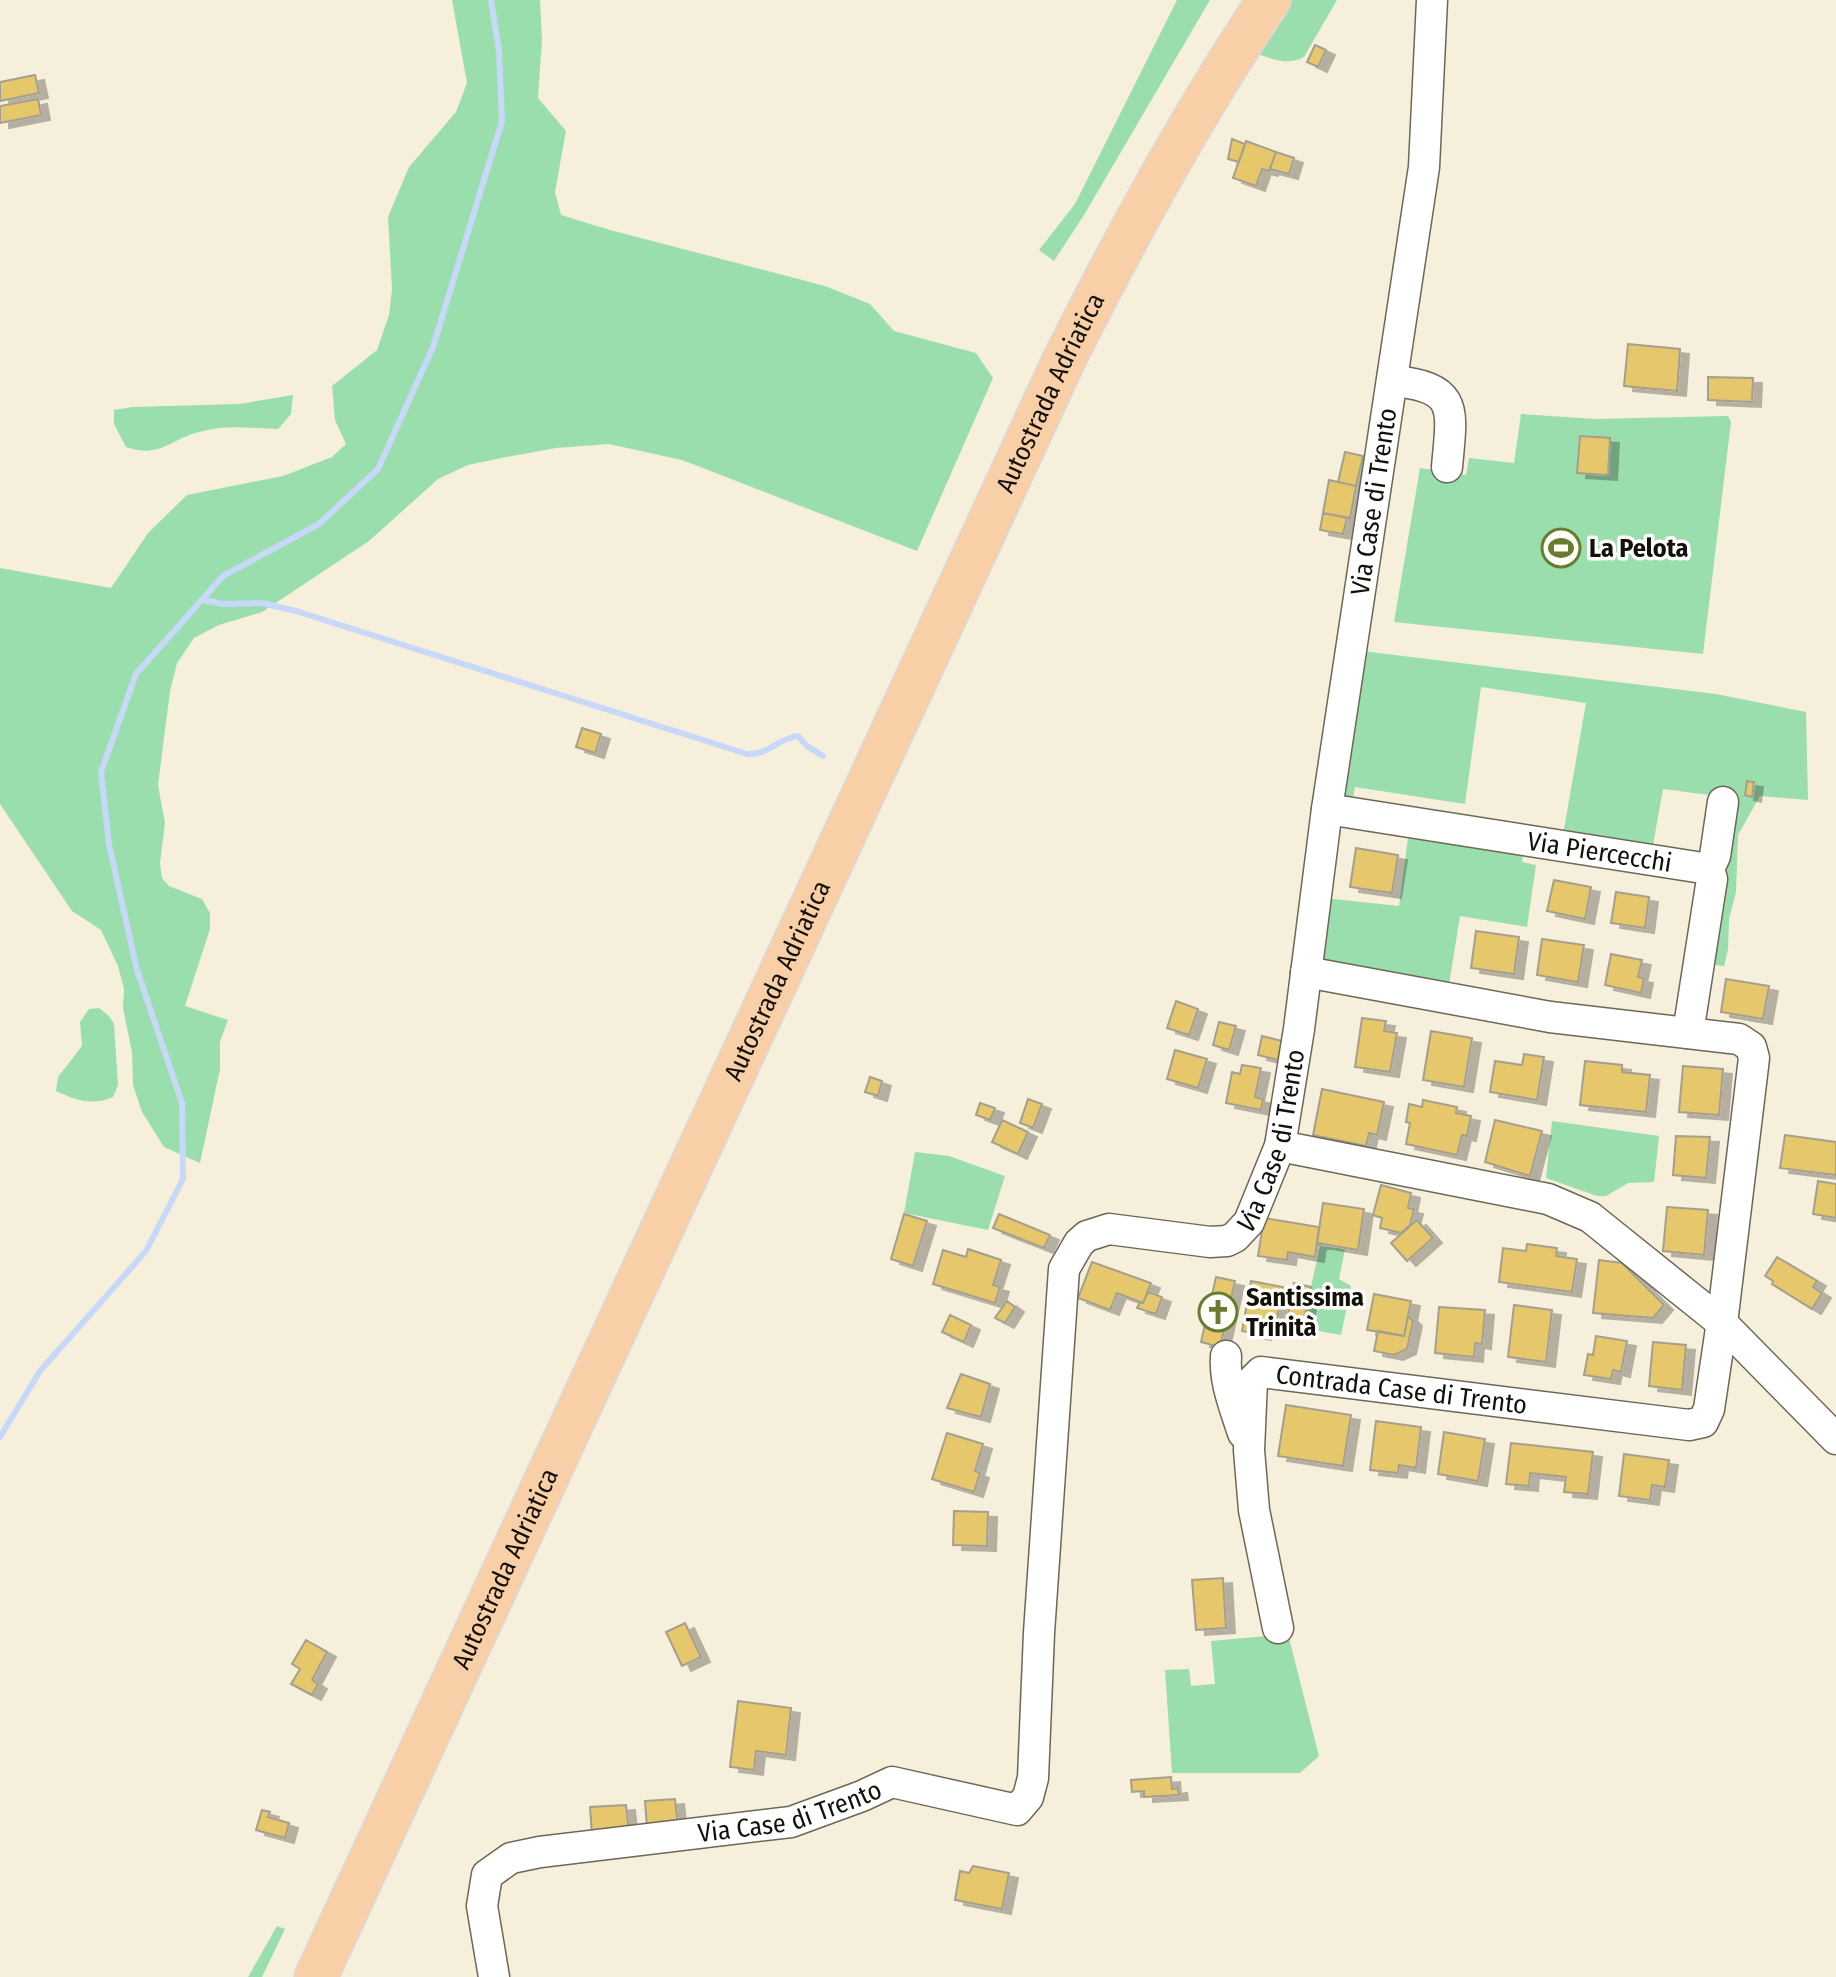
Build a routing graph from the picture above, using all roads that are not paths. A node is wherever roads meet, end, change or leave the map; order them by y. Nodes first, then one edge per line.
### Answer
1 (1235, 0) edge
2 (1269, 0) edge
3 (1432, 0) edge
4 (1393, 381) junction
5 (1447, 467) dead end
6 (1723, 802) dead end
7 (1327, 809) junction
8 (1709, 869) junction
9 (1306, 972) junction
10 (1688, 1033) junction
11 (1280, 1146) junction
12 (1722, 1323) junction
13 (1226, 1356) dead end
14 (1836, 1439) edge
15 (1249, 1450) junction
16 (1278, 1628) dead end
17 (286, 1977) edge
18 (316, 1977) edge
19 (494, 1977) edge

1 - 17 highway, Autostrada Adriatica
2 - 18 highway, Autostrada Adriatica
3 - 4 street, Via Case di Trento
4 - 5 street
4 - 7 street, Via Case di Trento
6 - 8 street
7 - 8 street, Via Piercecchi
7 - 9 street, Via Case di Trento
8 - 10 street, Via Piercecchi
9 - 10 street
9 - 11 street, Via Case di Trento
10 - 12 street
11 - 12 street
11 - 19 street, Via Case di Trento
12 - 14 street
12 - 15 street, Contrada Case di Trento
13 - 15 street
15 - 16 street, Contrada Case di Trento

